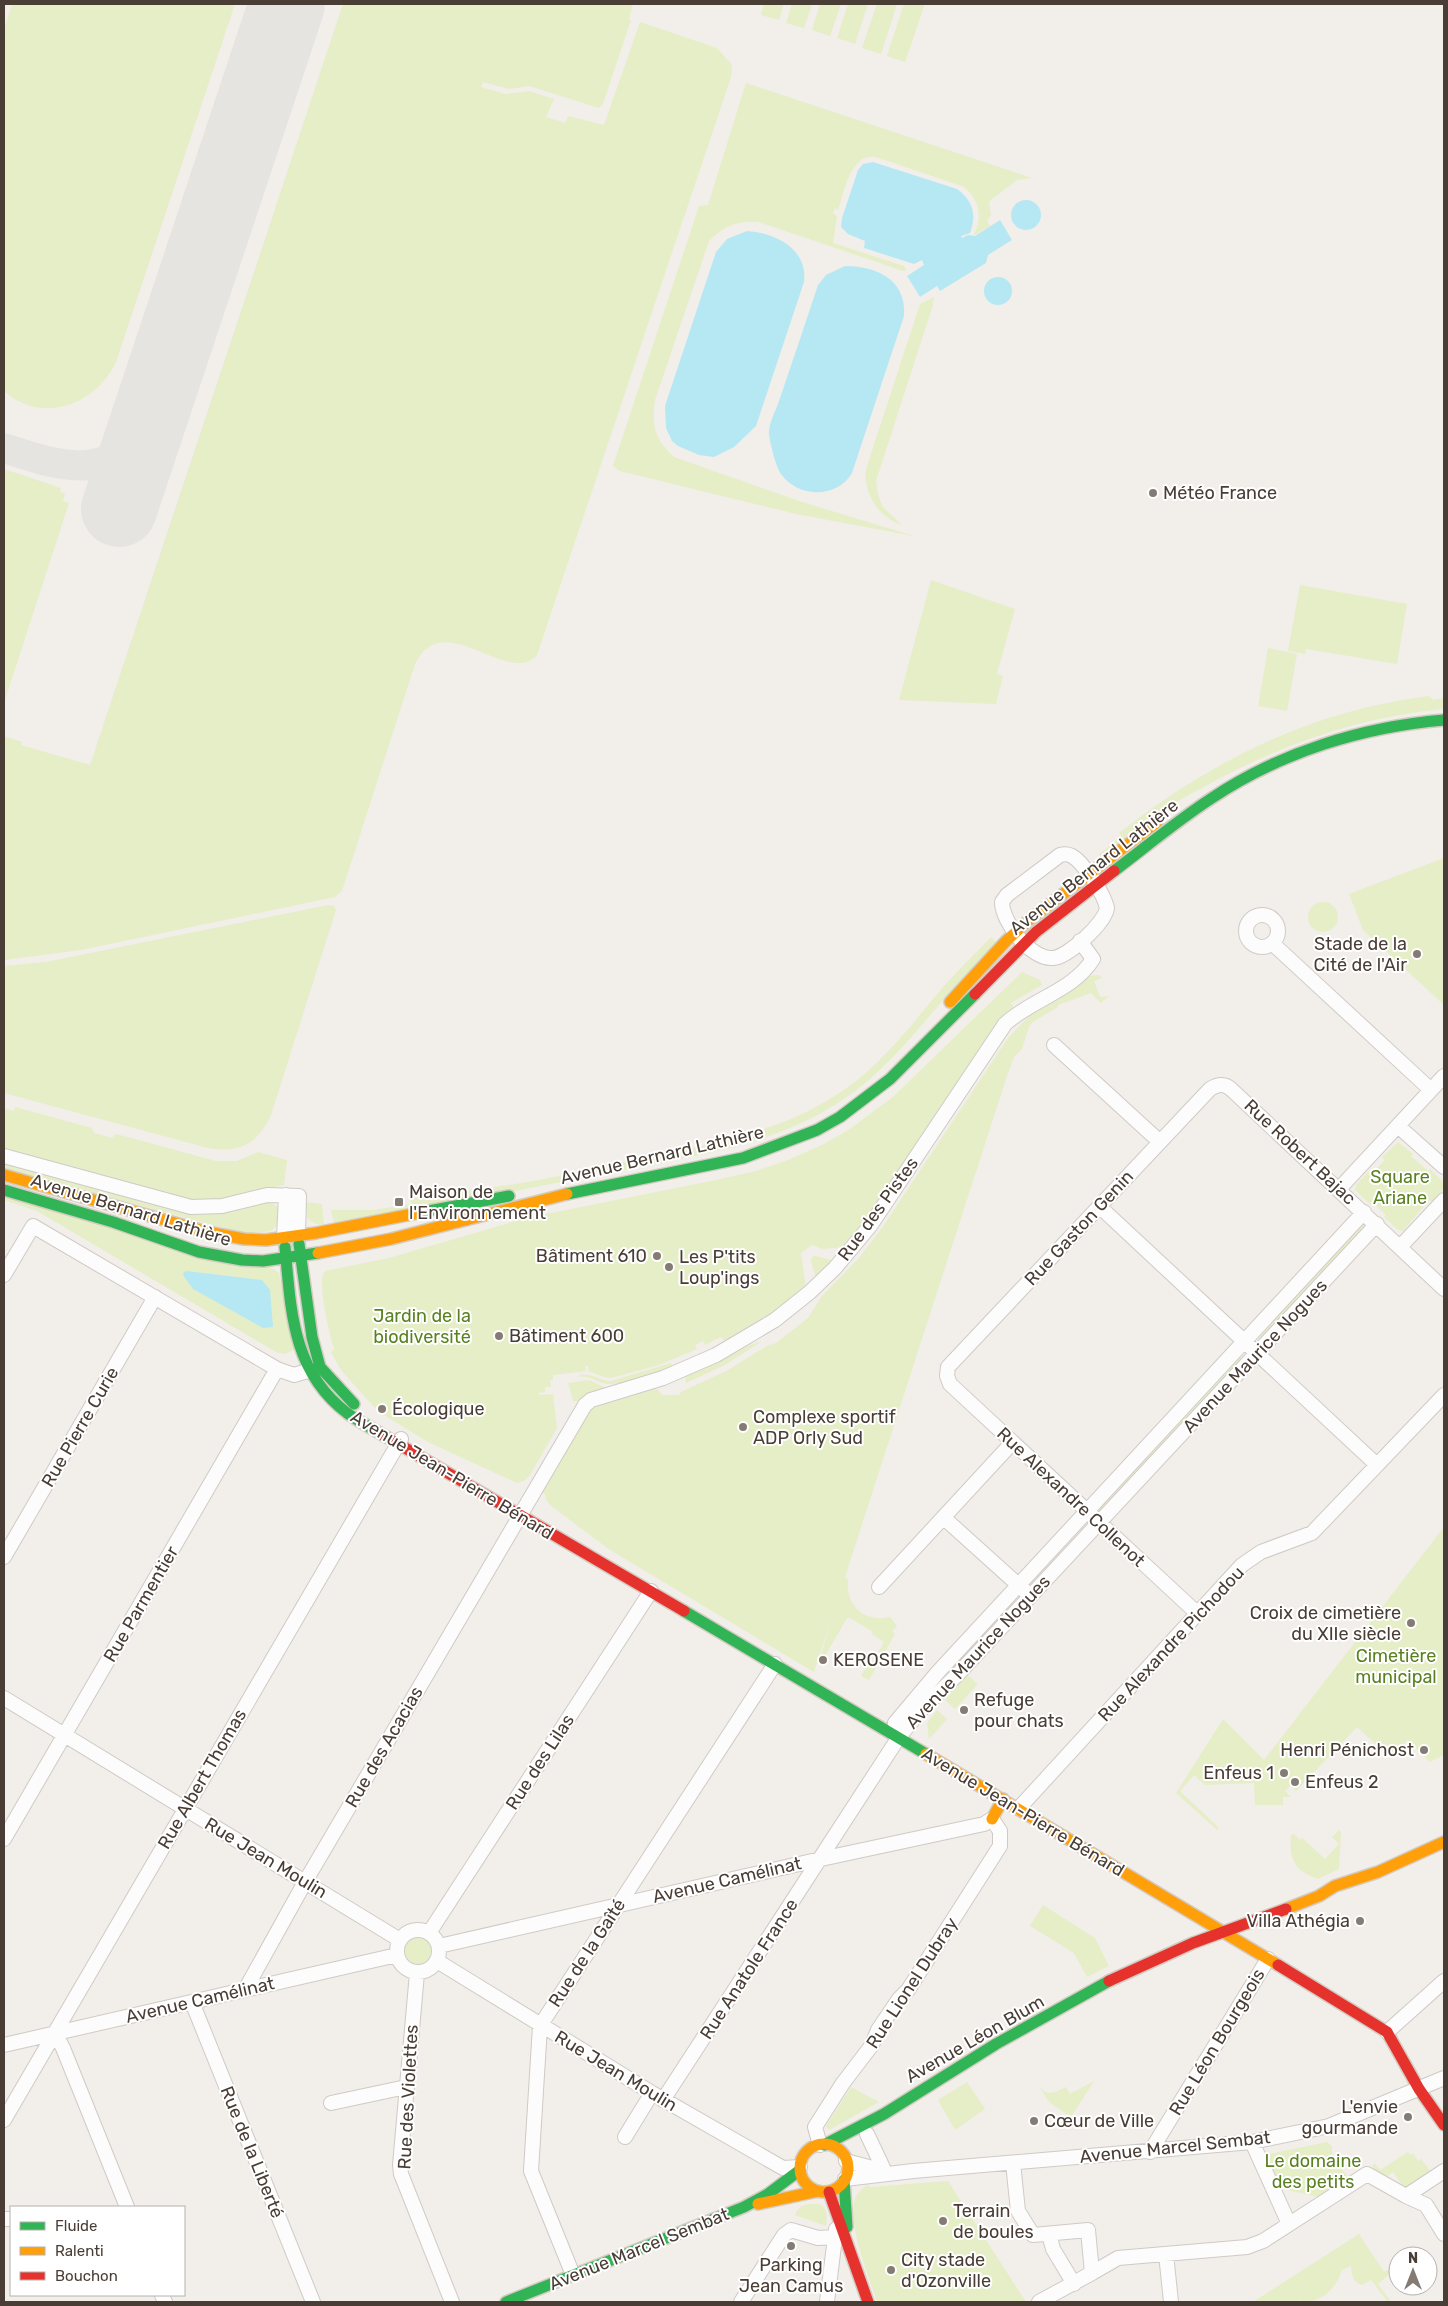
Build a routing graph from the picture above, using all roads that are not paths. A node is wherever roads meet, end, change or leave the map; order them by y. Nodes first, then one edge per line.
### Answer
1 (1444, 712) edge
2 (1444, 720) edge
3 (1092, 880) junction
4 (1019, 938) junction
5 (1080, 941) junction
6 (1272, 943) dead end
7 (1054, 1045) dead end
8 (1444, 1076) edge
9 (1218, 1085) joint
10 (1431, 1090) junction
11 (1398, 1126) junction
12 (1160, 1142) junction
13 (4, 1156) edge
14 (1444, 1167) edge
15 (4, 1175) edge
16 (1339, 1189) junction
17 (4, 1190) edge
18 (1444, 1200) edge
19 (1100, 1207) junction
20 (1364, 1212) junction
21 (1377, 1224) junction
22 (291, 1237) junction
23 (1400, 1246) junction
24 (300, 1256) junction
25 (286, 1259) junction
26 (4, 1275) edge
27 (1444, 1288) edge
28 (155, 1297) junction
29 (1243, 1342) junction
30 (1257, 1354) junction
31 (277, 1369) junction
32 (315, 1369) junction
33 (947, 1376) joint
34 (1444, 1395) edge
35 (399, 1442) junction
36 (1012, 1443) junction
37 (1377, 1465) junction
38 (522, 1510) junction
39 (1085, 1512) junction
40 (944, 1518) junction
41 (1098, 1523) junction
42 (4, 1557) edge
43 (1018, 1585) junction
44 (879, 1587) dead end
45 (651, 1591) junction
46 (1030, 1596) junction
47 (1198, 1614) junction
48 (775, 1664) junction
49 (4, 1698) edge
50 (64, 1736) junction
51 (899, 1737) junction
52 (1003, 1799) junction
53 (1019, 1808) junction
54 (185, 1809) junction
55 (992, 1819) junction
56 (4, 1839) edge
57 (1444, 1842) edge
58 (821, 1859) junction
59 (1378, 1872) junction
60 (305, 1882) junction
61 (618, 1906) junction
62 (1222, 1932) junction
63 (429, 1933) junction
64 (400, 1940) junction
65 (1234, 1940) junction
66 (439, 1946) junction
67 (397, 1955) junction
68 (1268, 1959) junction
69 (437, 1961) junction
70 (417, 1973) junction
71 (1444, 1981) edge
72 (245, 1990) junction
73 (1086, 1996) junction
74 (192, 2002) junction
75 (540, 2026) junction
76 (1386, 2032) junction
77 (55, 2033) junction
78 (4, 2045) edge
79 (1444, 2078) edge
80 (406, 2087) junction
81 (1419, 2089) junction
82 (658, 2097) junction
83 (332, 2103) dead end
84 (884, 2114) junction
85 (4, 2120) edge
86 (1444, 2125) edge
87 (625, 2137) dead end
88 (1252, 2142) junction
89 (822, 2145) junction
90 (854, 2150) junction
91 (1150, 2152) junction
92 (1013, 2163) junction
93 (800, 2169) junction
94 (1444, 2171) edge
95 (889, 2172) junction
96 (845, 2180) junction
97 (823, 2191) junction
98 (1406, 2196) junction
99 (127, 2206) edge
100 (744, 2207) junction
101 (838, 2222) junction
102 (1289, 2224) junction
103 (1049, 2234) junction
104 (1444, 2234) edge
105 (835, 2237) junction
106 (849, 2246) junction
107 (1166, 2254) junction
108 (1092, 2274) junction
109 (573, 2275) junction
110 (1074, 2284) junction
111 (524, 2299) edge
112 (313, 2302) edge
113 (452, 2302) edge
114 (506, 2302) edge
115 (741, 2302) edge
116 (827, 2302) edge
117 (868, 2302) edge
118 (1039, 2302) edge
119 (1171, 2302) edge

1 - 3 main road, Avenue Bernard Lathière
2 - 3 main road, Avenue Bernard Lathière
3 - 4 main road, Avenue Bernard Lathière
3 - 4 street
3 - 5 street
4 - 5 street
4 - 22 main road, Avenue Bernard Lathière
4 - 24 main road, Avenue Bernard Lathière
5 - 38 street, Rue des Pistes
6 - 10 street
7 - 12 street
8 - 10 street
9 - 12 street, Rue Gaston Genin
9 - 16 street, Rue Robert Bajac
10 - 11 street
11 - 14 street
11 - 16 street
12 - 19 street, Rue Gaston Genin
13 - 22 street
15 - 22 main road, Avenue Bernard Lathière
16 - 20 street, Rue Robert Bajac
17 - 25 main road, Avenue Bernard Lathière
18 - 23 street
19 - 29 street
19 - 33 street, Rue Gaston Genin
20 - 21 street, Rue Robert Bajac
20 - 29 street, Avenue Maurice Nogues
21 - 23 street, Rue Robert Bajac
21 - 30 street, Avenue Maurice Nogues
22 - 24 main road, Avenue Jean-Pierre Bénard
22 - 25 main road, Avenue Jean-Pierre Bénard
23 - 27 street, Rue Robert Bajac
24 - 25 main road, Avenue Bernard Lathière
24 - 32 main road, Avenue Jean-Pierre Bénard
25 - 32 main road, Avenue Jean-Pierre Bénard
26 - 28 street
28 - 31 street
28 - 42 street, Rue Pierre Curie
29 - 30 street
29 - 39 street, Avenue Maurice Nogues
30 - 37 street
30 - 41 street, Avenue Maurice Nogues
31 - 32 street
31 - 50 street, Rue Parmentier
32 - 35 main road, Avenue Jean-Pierre Bénard
33 - 36 street, Rue Alexandre Collenot
34 - 37 street, Rue Alexandre Pichodou
35 - 38 main road, Avenue Jean-Pierre Bénard
35 - 54 street, Rue Albert Thomas
36 - 39 street, Rue Alexandre Collenot
36 - 40 street
37 - 47 street, Rue Alexandre Pichodou
38 - 45 main road, Avenue Jean-Pierre Bénard
38 - 60 street, Rue des Acacias
39 - 41 street, Rue Alexandre Collenot
39 - 43 street, Avenue Maurice Nogues
40 - 43 street
40 - 44 street
41 - 46 street, Avenue Maurice Nogues
41 - 47 street, Rue Alexandre Collenot
43 - 46 street
43 - 51 street, Avenue Maurice Nogues
45 - 48 main road, Avenue Jean-Pierre Bénard
45 - 63 street, Rue des Lilas
46 - 51 street, Avenue Maurice Nogues
47 - 53 street, Rue Alexandre Pichodou
48 - 51 main road, Avenue Jean-Pierre Bénard
48 - 61 street, Rue de la Gaîté
49 - 50 street, Rue Jean Moulin
50 - 54 street, Rue Jean Moulin
50 - 56 street, Rue Parmentier
51 - 52 main road, Avenue Jean-Pierre Bénard
51 - 58 street, Rue Anatole France
52 - 53 main road, Avenue Jean-Pierre Bénard
52 - 55 main road
53 - 62 main road, Avenue Jean-Pierre Bénard
54 - 60 street, Rue Jean Moulin
54 - 77 street, Rue Albert Thomas
55 - 58 street, Avenue Camélinat
55 - 89 street, Rue Lionel Dubray
57 - 59 main road
58 - 61 street, Avenue Camélinat
58 - 82 street, Rue Anatole France
59 - 62 main road, Avenue Léon Blum
59 - 65 main road, Avenue Léon Blum
60 - 64 street, Rue Jean Moulin
60 - 72 street, Rue des Acacias
61 - 66 street, Avenue Camélinat
61 - 75 street, Rue de la Gaîté
62 - 65 main road, Avenue Jean-Pierre Bénard
62 - 73 main road, Avenue Léon Blum
63 - 64 street
63 - 66 street
64 - 67 street
65 - 68 main road, Avenue Jean-Pierre Bénard
65 - 73 main road, Avenue Léon Blum
66 - 69 street
67 - 70 street
67 - 72 street, Avenue Camélinat
68 - 76 main road, Avenue Jean-Pierre Bénard
68 - 91 street, Rue Léon Bourgeois
69 - 70 street
69 - 75 street, Rue Jean Moulin
70 - 80 street, Rue des Violettes
71 - 76 street
72 - 74 street, Avenue Camélinat
73 - 84 main road, Avenue Léon Blum
74 - 77 street, Avenue Camélinat
74 - 112 street, Rue de la Liberté
75 - 82 street, Rue Jean Moulin
75 - 109 street, Rue de la Gaîté
76 - 81 main road
77 - 78 street, Avenue Camélinat
77 - 85 street, Rue Albert Thomas
77 - 99 street
79 - 81 street, Avenue Marcel Sembat
80 - 83 street
80 - 113 street, Rue des Violettes
81 - 86 main road
81 - 88 street, Avenue Marcel Sembat
82 - 87 street, Rue Anatole France
82 - 93 street, Rue Jean Moulin
84 - 89 main road, Avenue Léon Blum
84 - 90 main road, Avenue Léon Blum
88 - 91 street, Avenue Marcel Sembat
88 - 102 street
89 - 90 main road
89 - 93 main road
90 - 95 street
90 - 95 street, Avenue Marcel Sembat
90 - 96 main road
91 - 92 street, Avenue Marcel Sembat
92 - 95 street, Avenue Marcel Sembat
92 - 103 street
93 - 97 main road
93 - 100 main road, Avenue Marcel Sembat
94 - 98 street
95 - 96 street, Avenue Marcel Sembat
96 - 97 main road
96 - 106 main road
97 - 100 main road, Avenue Marcel Sembat
97 - 101 main road
98 - 102 street
98 - 104 street
100 - 109 main road, Avenue Marcel Sembat
101 - 105 street
101 - 106 main road
102 - 107 street
103 - 108 street
103 - 110 street
105 - 115 street
105 - 116 street
106 - 117 main road
107 - 108 street
107 - 119 street
108 - 110 street
109 - 111 main road, Avenue Marcel Sembat
110 - 118 street
111 - 114 main road, Avenue Marcel Sembat

